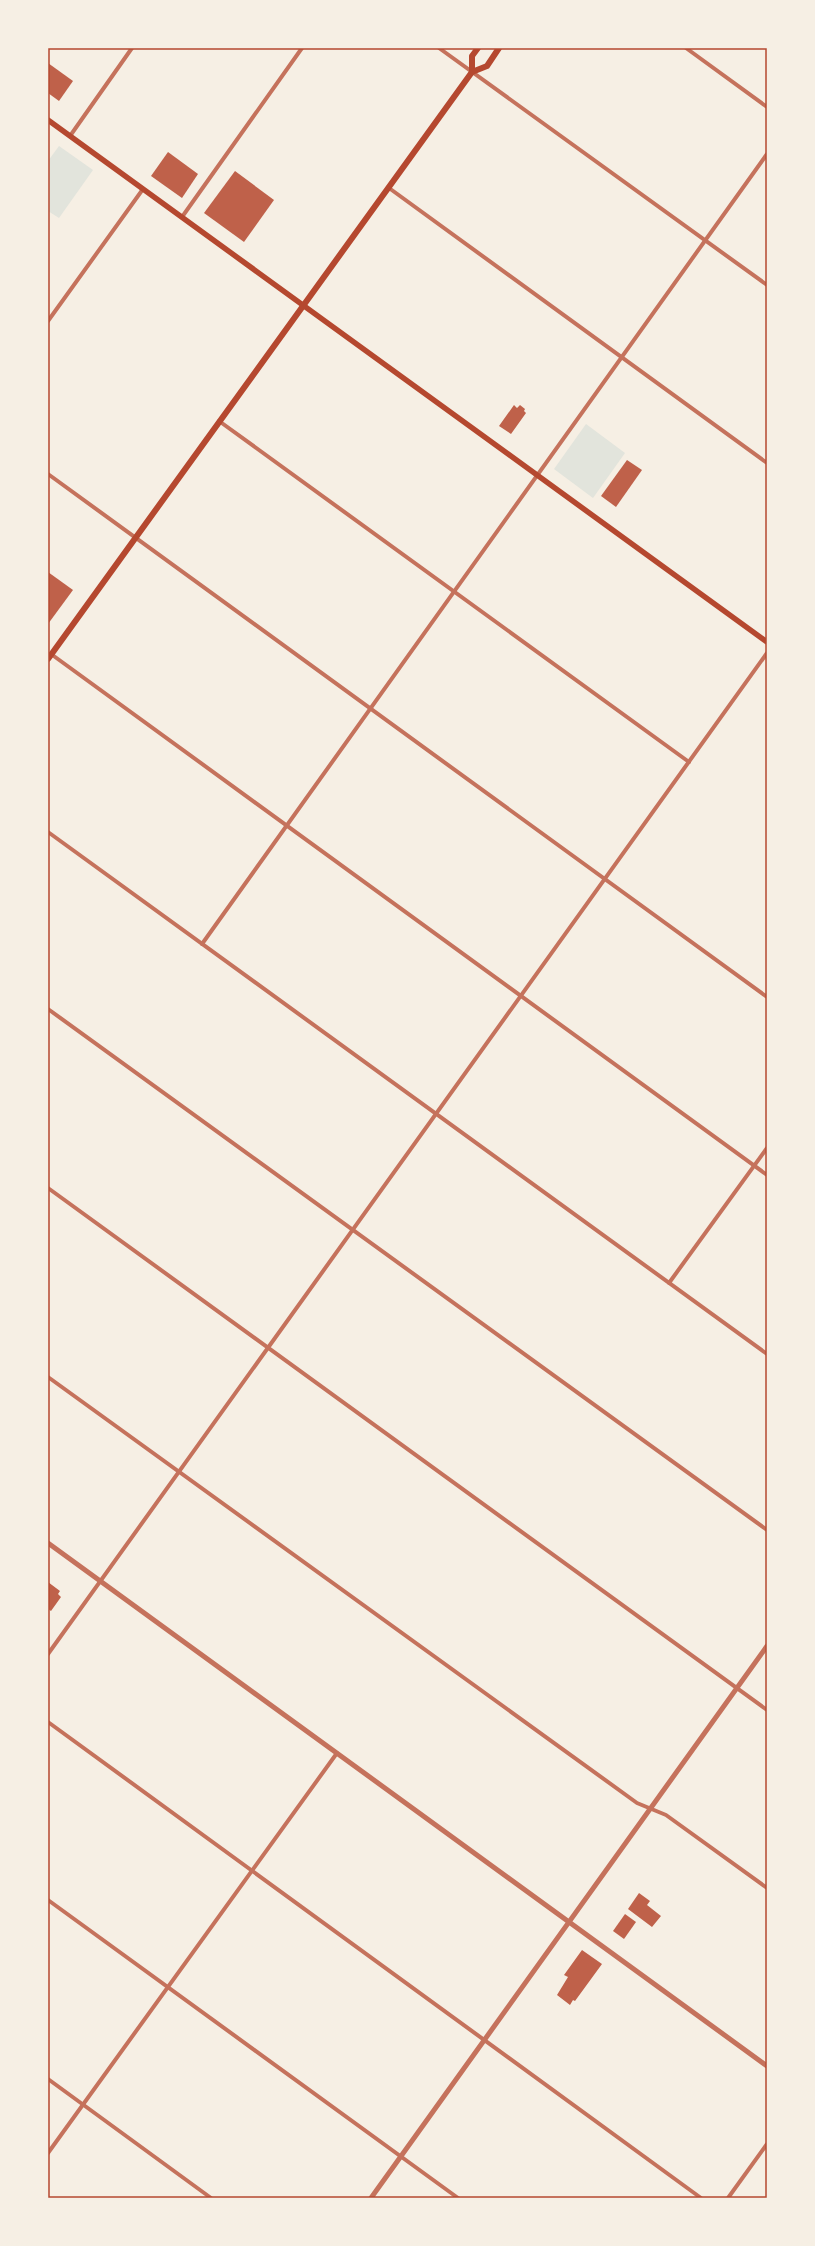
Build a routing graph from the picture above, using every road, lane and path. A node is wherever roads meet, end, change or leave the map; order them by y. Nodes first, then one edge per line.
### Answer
1 (132, 48) edge
2 (302, 48) edge
3 (439, 48) edge
4 (478, 48) edge
5 (499, 48) edge
6 (686, 48) edge
7 (472, 72) junction
8 (767, 107) edge
9 (48, 120) edge
10 (70, 136) junction
11 (767, 154) edge
12 (389, 188) junction
13 (143, 189) junction
14 (182, 217) junction
15 (706, 240) junction
16 (767, 285) edge
17 (304, 306) junction
18 (48, 321) edge
19 (622, 358) junction
20 (219, 421) junction
21 (767, 463) edge
22 (48, 474) edge
23 (538, 476) junction
24 (136, 538) junction
25 (455, 592) junction
26 (767, 642) edge
27 (767, 653) edge
28 (50, 656) edge
29 (371, 709) junction
30 (688, 762) junction
31 (287, 826) junction
32 (48, 832) edge
33 (605, 879) junction
34 (202, 944) junction
35 (520, 996) junction
36 (767, 997) edge
37 (48, 1009) edge
38 (436, 1114) junction
39 (767, 1148) edge
40 (754, 1166) junction
41 (767, 1175) edge
42 (48, 1188) edge
43 (352, 1230) junction
44 (669, 1283) junction
45 (268, 1347) junction
46 (767, 1354) edge
47 (48, 1377) edge
48 (178, 1472) junction
49 (767, 1530) edge
50 (48, 1543) edge
51 (100, 1581) junction
52 (767, 1646) edge
53 (48, 1654) edge
54 (737, 1688) junction
55 (767, 1710) edge
56 (48, 1722) edge
57 (337, 1753) junction
58 (651, 1808) junction
59 (252, 1871) junction
60 (767, 1888) edge
61 (48, 1900) edge
62 (570, 1921) junction
63 (168, 1987) junction
64 (484, 2040) junction
65 (767, 2066) edge
66 (48, 2079) edge
67 (83, 2105) junction
68 (767, 2144) edge
69 (48, 2153) edge
70 (401, 2157) junction
71 (211, 2198) edge
72 (371, 2198) edge
73 (458, 2198) edge
74 (701, 2198) edge
75 (728, 2198) edge

1 - 10 street
2 - 14 street
3 - 7 street
4 - 7 main road
5 - 7 main road
6 - 8 street
7 - 12 main road
7 - 15 street
9 - 10 main road
10 - 13 main road
11 - 15 street
12 - 17 main road
12 - 19 street
13 - 14 main road
13 - 18 street
14 - 17 main road
15 - 16 street
15 - 19 street
17 - 20 main road
17 - 23 main road
19 - 21 street
19 - 23 street
20 - 24 main road
20 - 25 street
22 - 24 street
23 - 25 street
23 - 26 main road
24 - 28 main road
24 - 29 street
25 - 29 street
25 - 30 street
27 - 30 street
28 - 31 street
29 - 31 street
29 - 33 street
30 - 33 street
31 - 34 street
31 - 35 street
32 - 34 street
33 - 35 street
33 - 36 street
34 - 38 street
35 - 38 street
35 - 40 street
37 - 43 street
38 - 43 street
38 - 44 street
39 - 40 street
40 - 41 street
40 - 44 street
42 - 45 street
43 - 45 street
43 - 49 street
44 - 46 street
45 - 48 street
45 - 54 street
47 - 48 street
48 - 51 street
48 - 58 street
50 - 51 street
51 - 53 street
51 - 57 street
52 - 54 street
54 - 55 street
54 - 58 street
56 - 59 street
57 - 59 street
57 - 62 street
58 - 60 street
58 - 62 street
59 - 63 street
59 - 64 street
61 - 63 street
62 - 64 street
62 - 65 street
63 - 67 street
63 - 70 street
64 - 70 street
64 - 74 street
66 - 67 street
67 - 69 street
67 - 71 street
68 - 75 street
70 - 72 street
70 - 73 street

